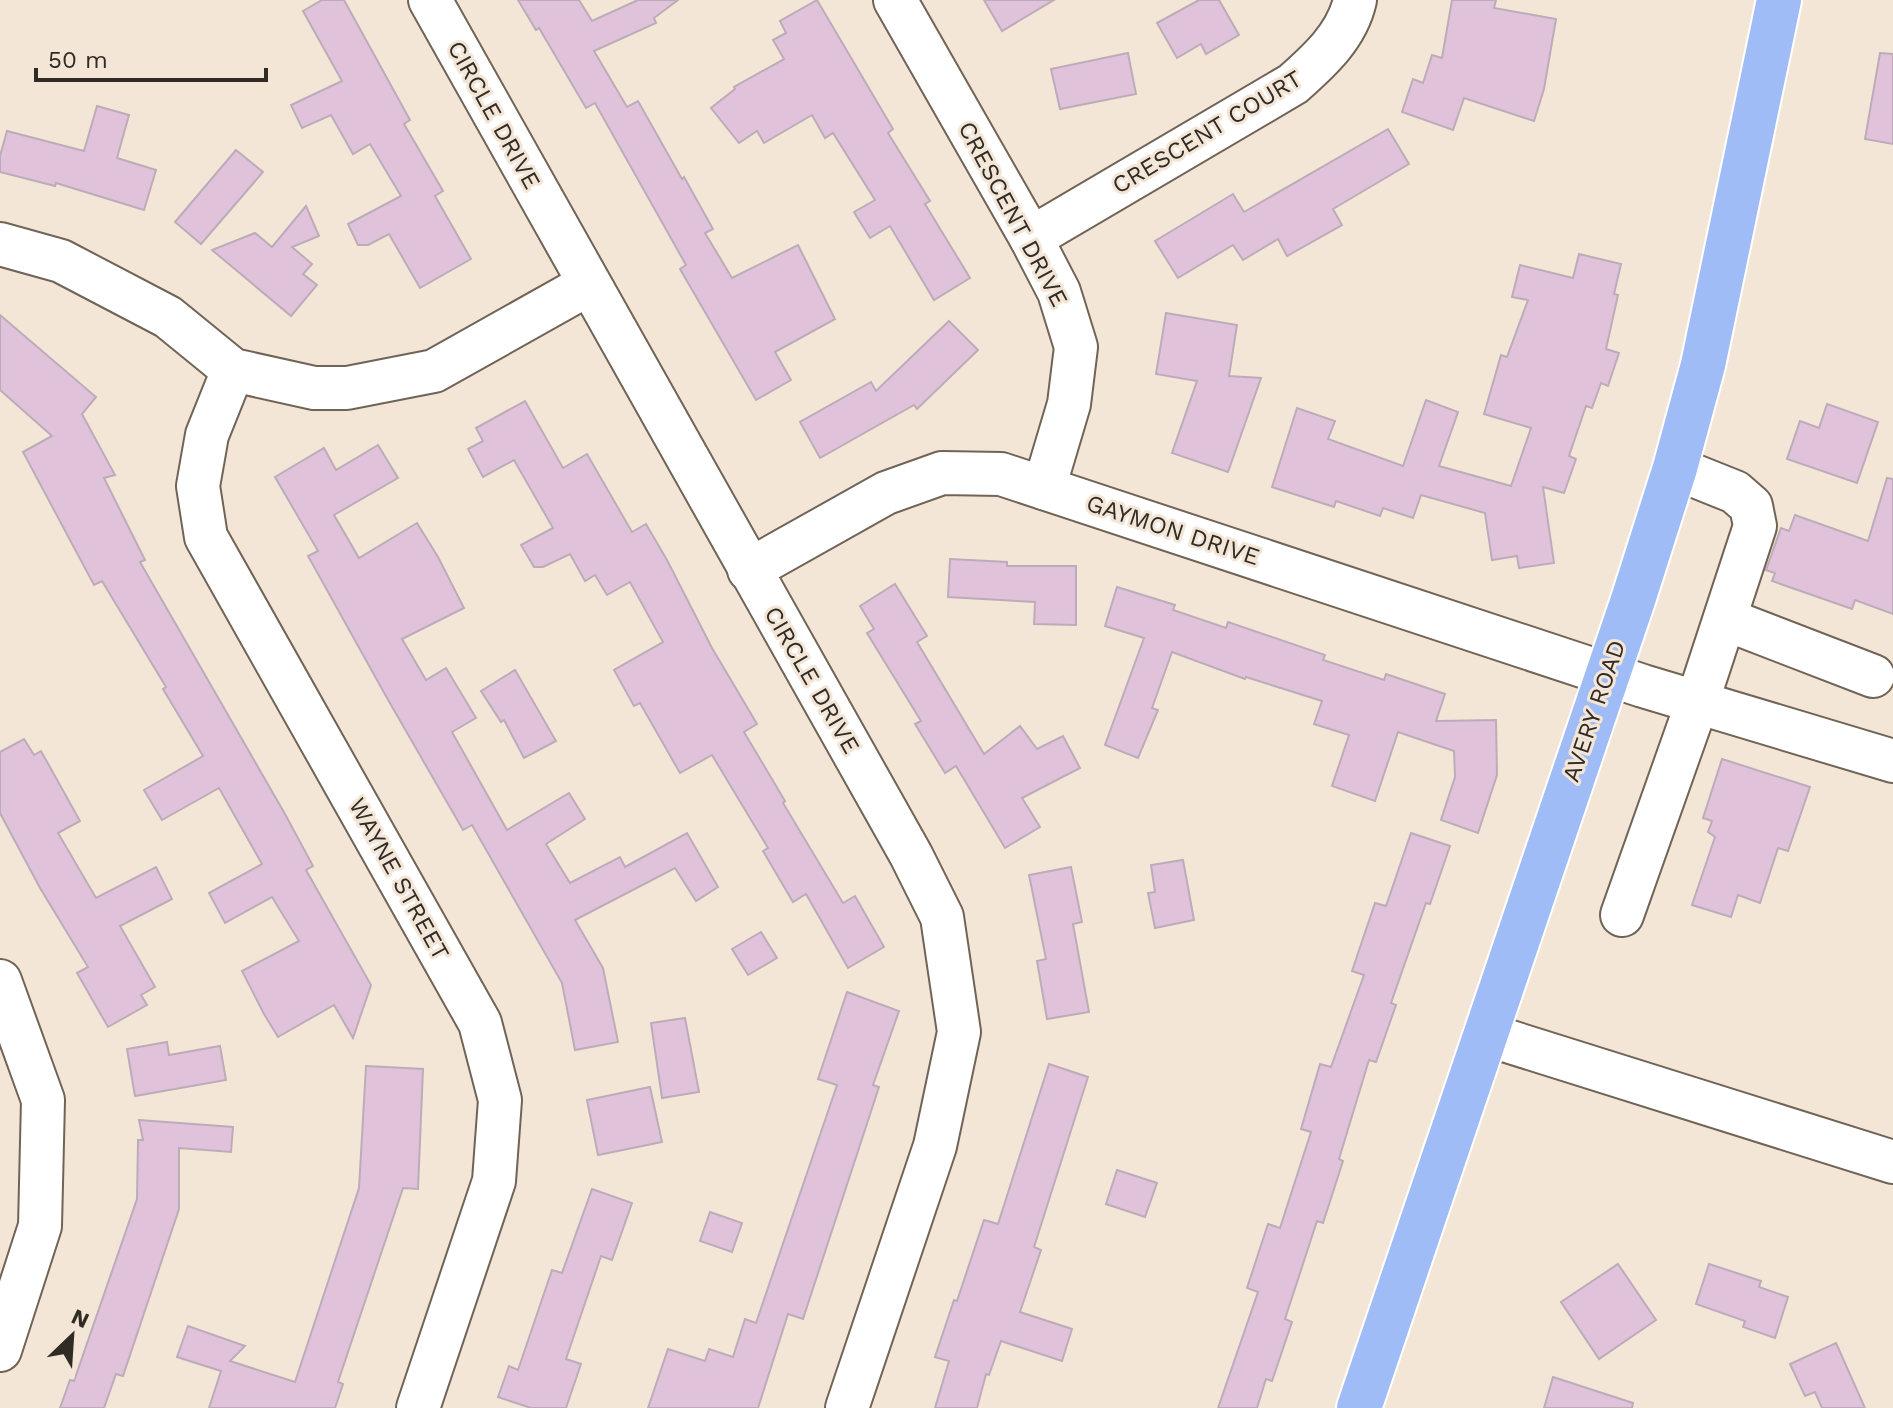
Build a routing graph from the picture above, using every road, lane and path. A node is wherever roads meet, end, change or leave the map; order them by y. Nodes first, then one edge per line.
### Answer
1 (430, 0) edge
2 (895, 0) edge
3 (1355, 0) edge
4 (1779, 0) edge
5 (1031, 238) junction
6 (0, 244) edge
7 (589, 284) junction
8 (233, 370) junction
9 (1675, 468) junction
10 (1044, 488) junction
11 (749, 570) junction
12 (1725, 619) junction
13 (1606, 674) junction
14 (1873, 676) dead end
15 (1697, 703) junction
16 (1893, 761) edge
17 (1622, 915) dead end
18 (0, 981) edge
19 (1485, 1034) junction
20 (1889, 1148) edge
21 (0, 1350) edge
22 (418, 1408) edge
23 (847, 1408) edge
24 (1359, 1408) edge

1 - 7 street, CIRCLE DRIVE
2 - 5 street, CRESCENT DRIVE
3 - 5 street, CRESCENT COURT
4 - 9 main road, AVERY ROAD
5 - 10 street, CRESCENT DRIVE
6 - 8 street
7 - 8 street
7 - 11 street, CIRCLE DRIVE
8 - 22 street, WAYNE STREET
9 - 12 street
9 - 13 main road, AVERY ROAD
10 - 11 street, GAYMON DRIVE
10 - 13 street, GAYMON DRIVE
11 - 23 street, CIRCLE DRIVE
12 - 14 street
12 - 15 street
13 - 15 street, GAYMON DRIVE
13 - 19 main road, AVERY ROAD
15 - 16 street, GAYMON DRIVE
15 - 17 street
18 - 21 street
19 - 20 street
19 - 24 main road, AVERY ROAD

